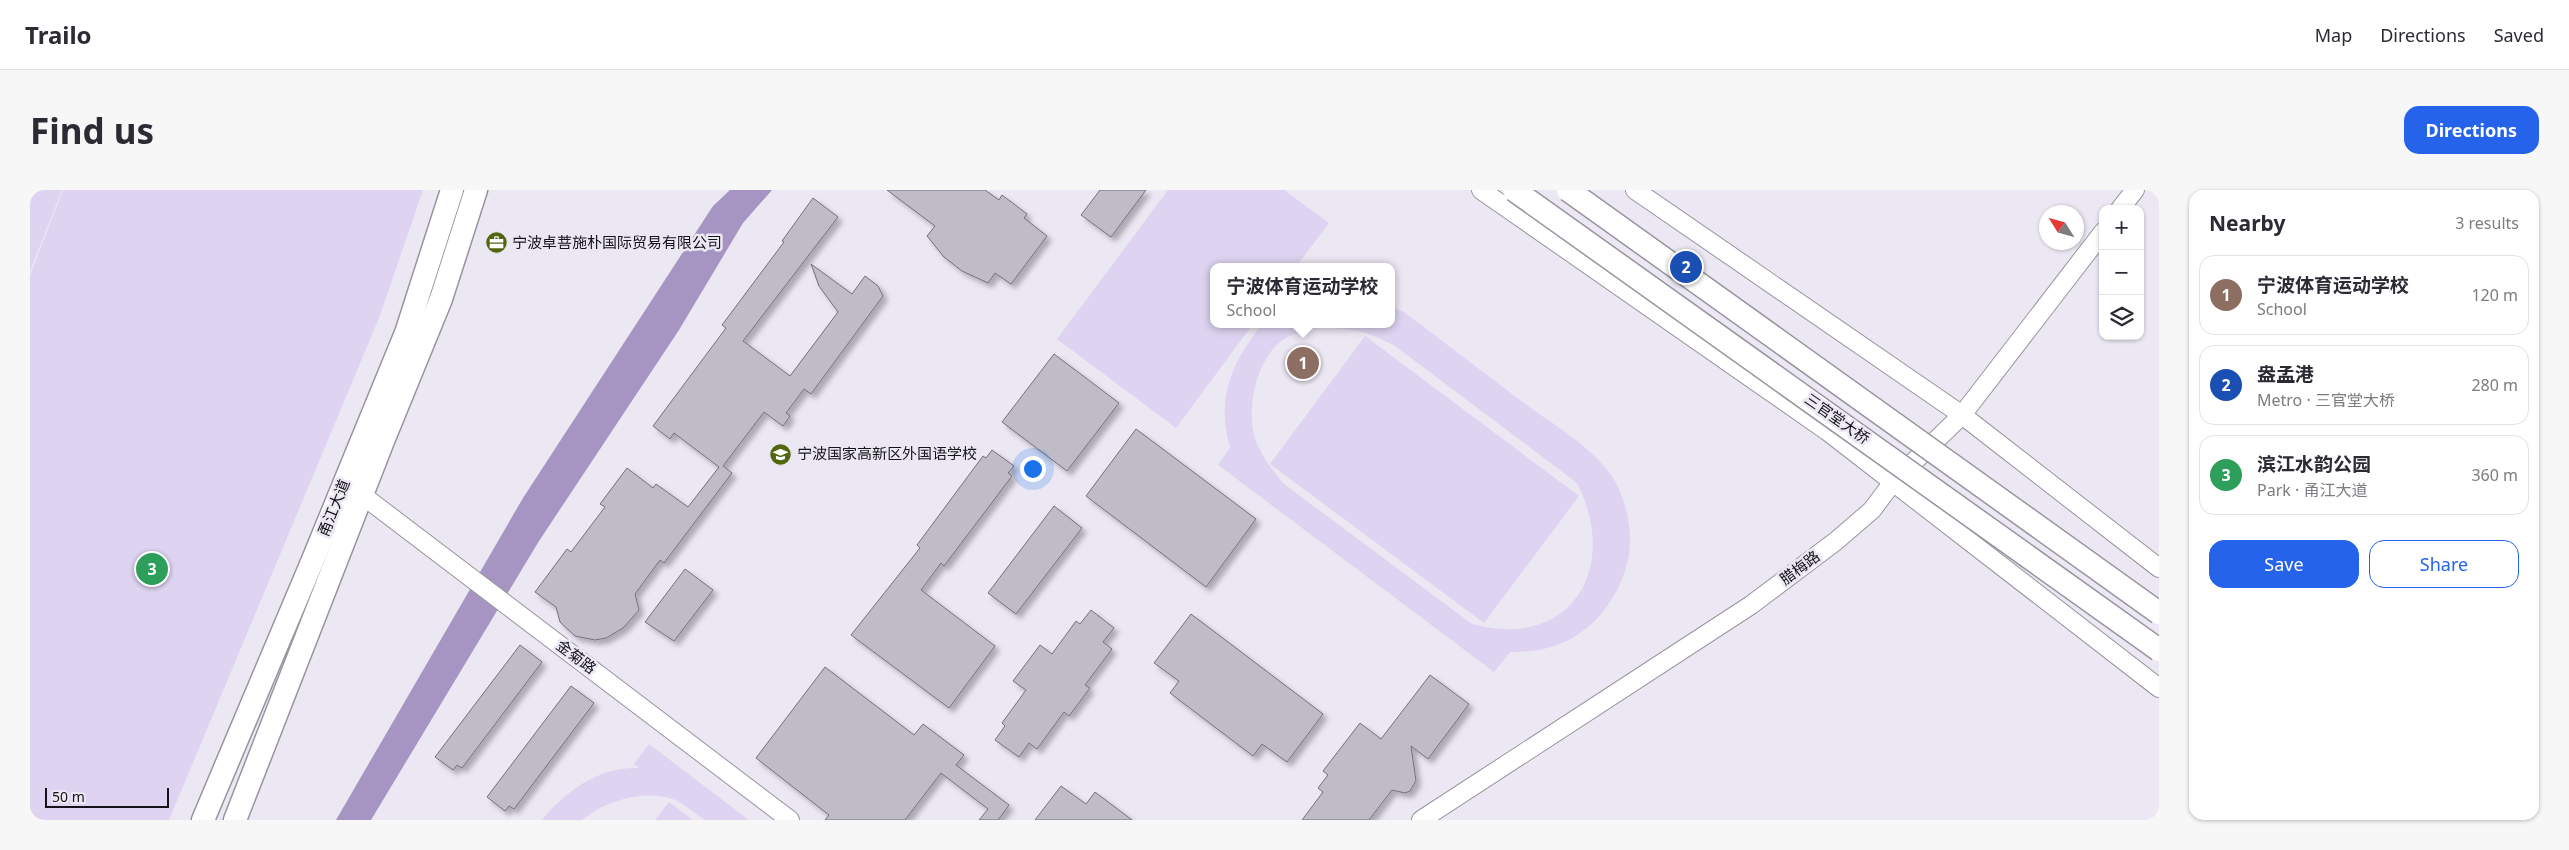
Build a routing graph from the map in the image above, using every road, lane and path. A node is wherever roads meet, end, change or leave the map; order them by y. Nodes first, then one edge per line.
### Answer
1 (452, 190) edge
2 (476, 190) edge
3 (1481, 190) edge
4 (1514, 190) edge
5 (1568, 190) edge
6 (1635, 190) edge
7 (2135, 190) edge
8 (2123, 205) edge
9 (2099, 237) edge
10 (1962, 415) junction
11 (1893, 482) junction
12 (362, 495) junction
13 (2159, 568) edge
14 (2159, 613) edge
15 (2159, 650) edge
16 (2159, 688) edge
17 (203, 820) edge
18 (235, 820) edge
19 (790, 820) edge
20 (1421, 820) edge

1 - 17 main road, 甬江大道
2 - 12 main road, 甬江大道
3 - 11 street
4 - 15 main road, 三官堂大桥, bridge
5 - 14 main road, 三官堂大桥, bridge
6 - 10 street
7 - 8 street
9 - 10 street, 腊梅路
10 - 11 street, 腊梅路
10 - 13 street
11 - 16 street
11 - 20 street, 腊梅路
12 - 18 main road, 甬江大道
12 - 19 street, 金菊路

